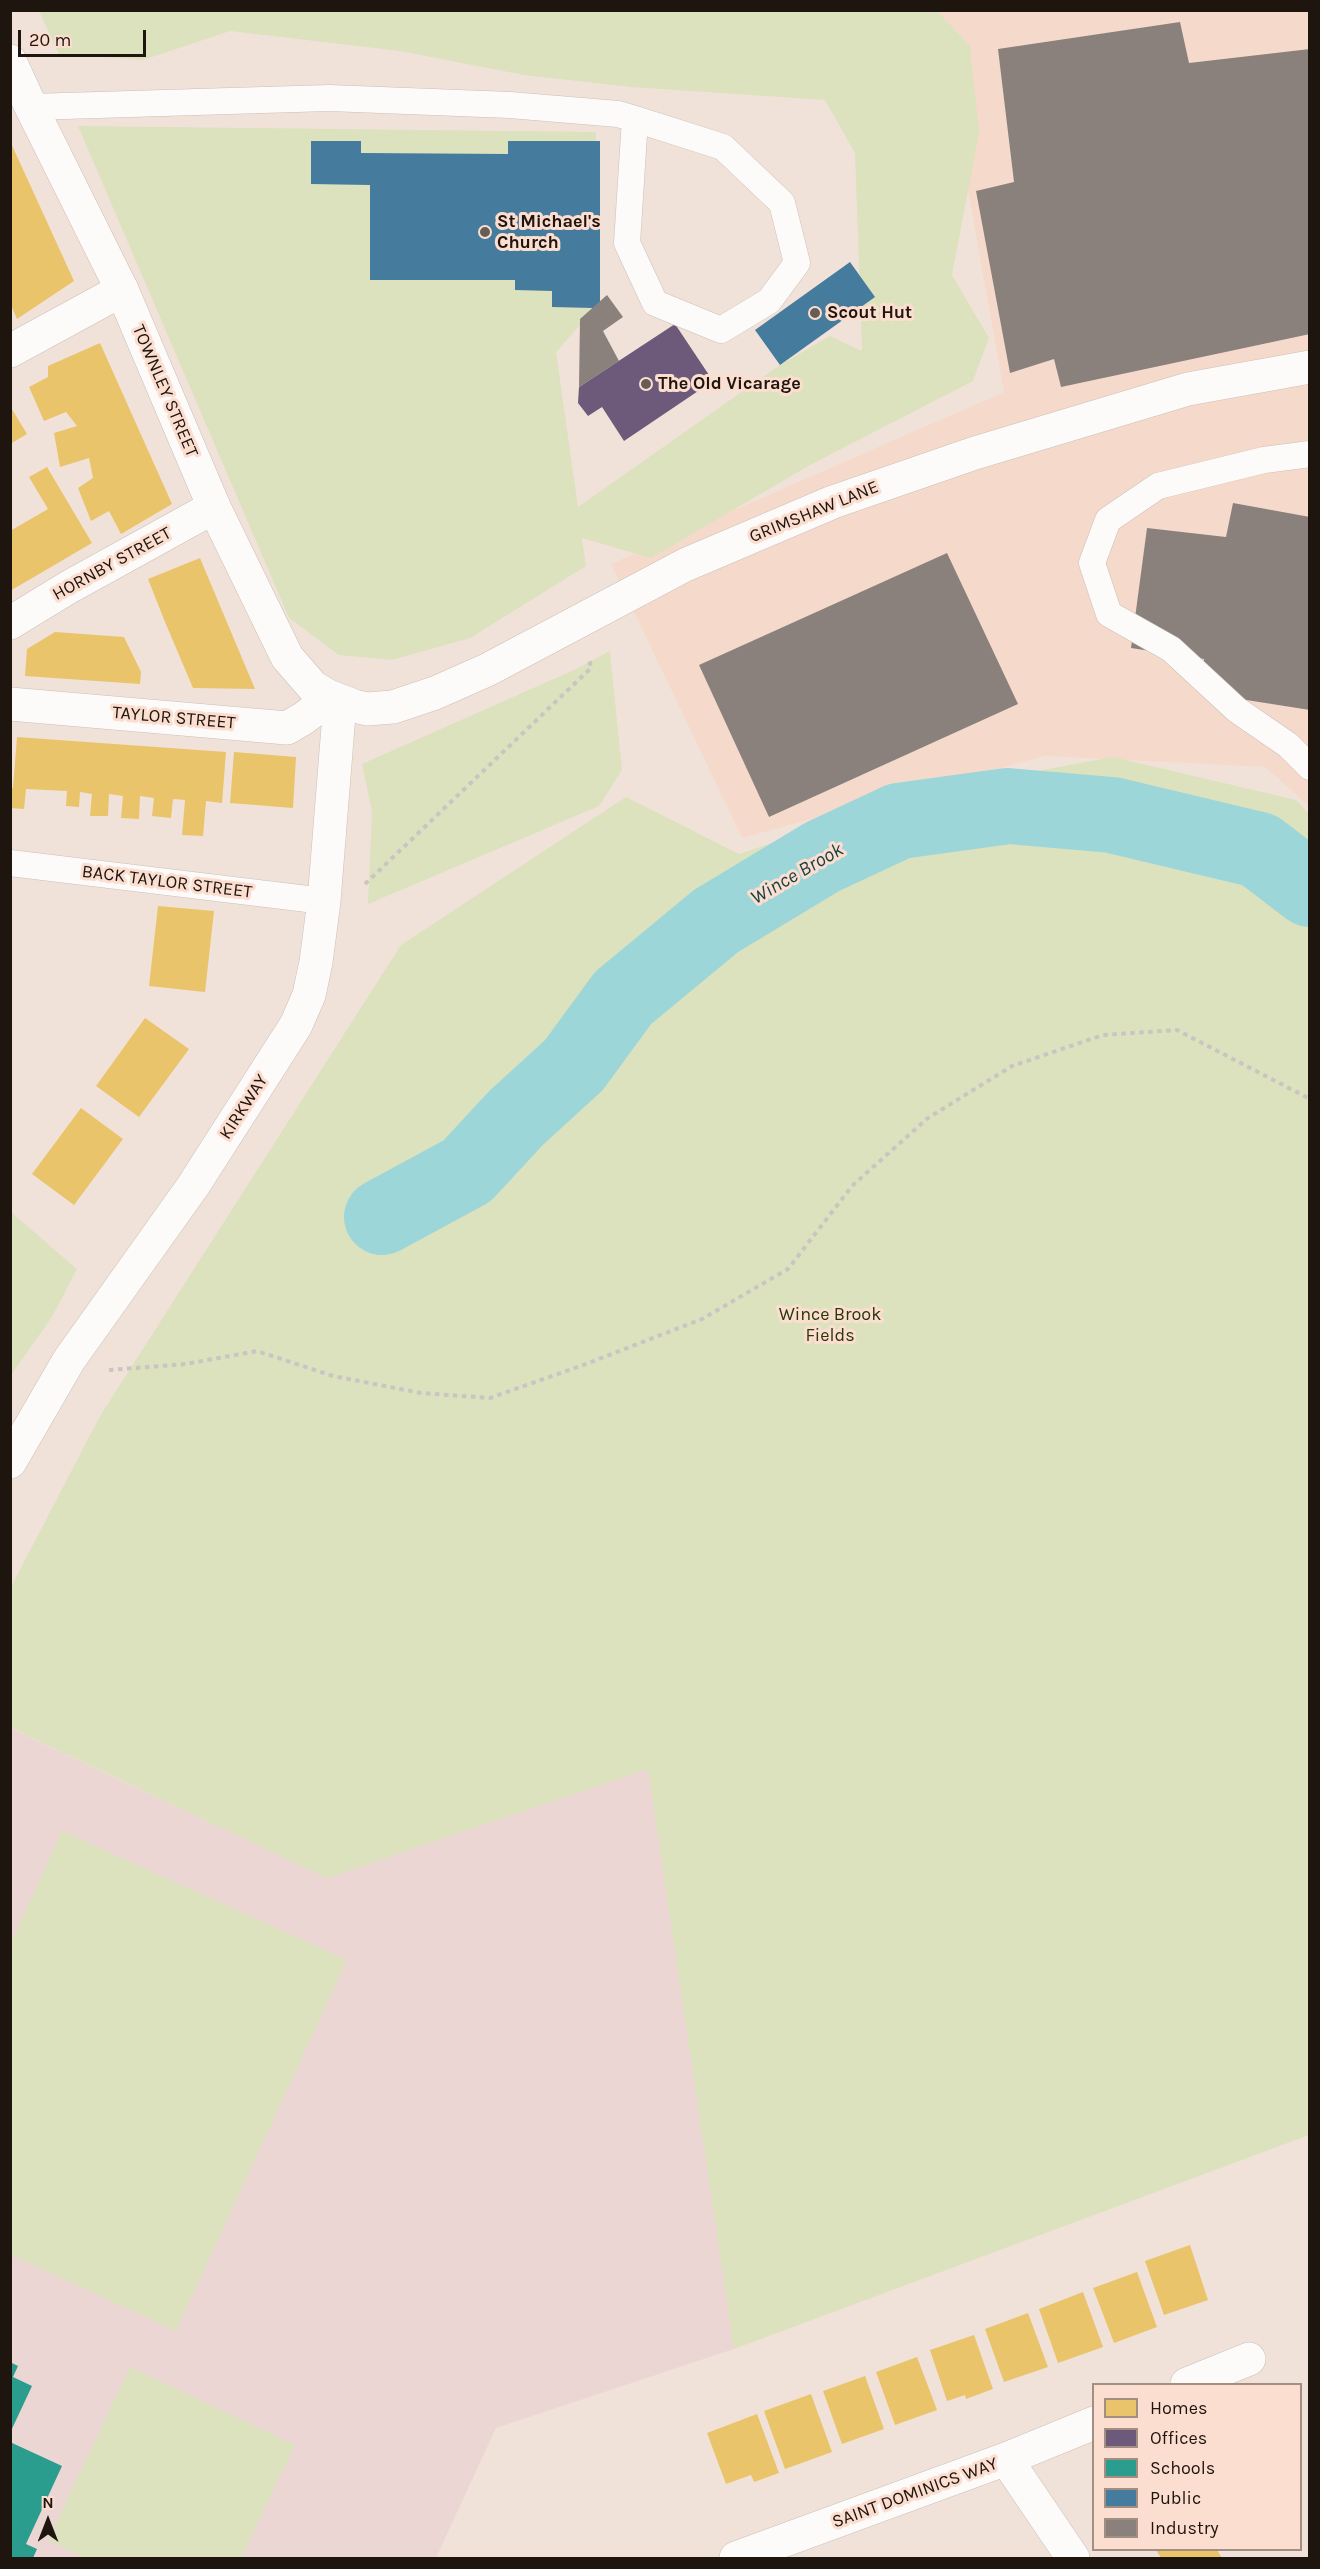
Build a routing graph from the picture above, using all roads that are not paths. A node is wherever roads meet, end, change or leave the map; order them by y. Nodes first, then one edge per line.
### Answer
1 (10, 61) edge
2 (31, 107) junction
3 (635, 119) junction
4 (122, 290) junction
5 (10, 351) edge
6 (1310, 367) edge
7 (1310, 454) edge
8 (214, 507) junction
9 (10, 623) edge
10 (331, 698) junction
11 (10, 704) edge
12 (1310, 767) edge
13 (10, 863) edge
14 (324, 891) junction
15 (10, 1462) edge
16 (1249, 2359) dead end
17 (1192, 2383) edge
18 (1092, 2424) edge
19 (1006, 2460) junction
20 (736, 2559) edge
21 (1073, 2559) edge

1 - 2 street, TOWNLEY STREET
2 - 3 lane
2 - 4 street, TOWNLEY STREET
3 - 3 lane
4 - 5 street
4 - 8 street, TOWNLEY STREET
6 - 10 street, GRIMSHAW LANE
7 - 12 lane
8 - 9 street, HORNBY STREET
8 - 10 street, TOWNLEY STREET
10 - 11 street, TAYLOR STREET
10 - 14 street, KIRKWAY
13 - 14 lane, BACK TAYLOR STREET
14 - 15 street, KIRKWAY
16 - 17 street
18 - 19 street, SAINT DOMINICS WAY
19 - 20 street, SAINT DOMINICS WAY
19 - 21 street

